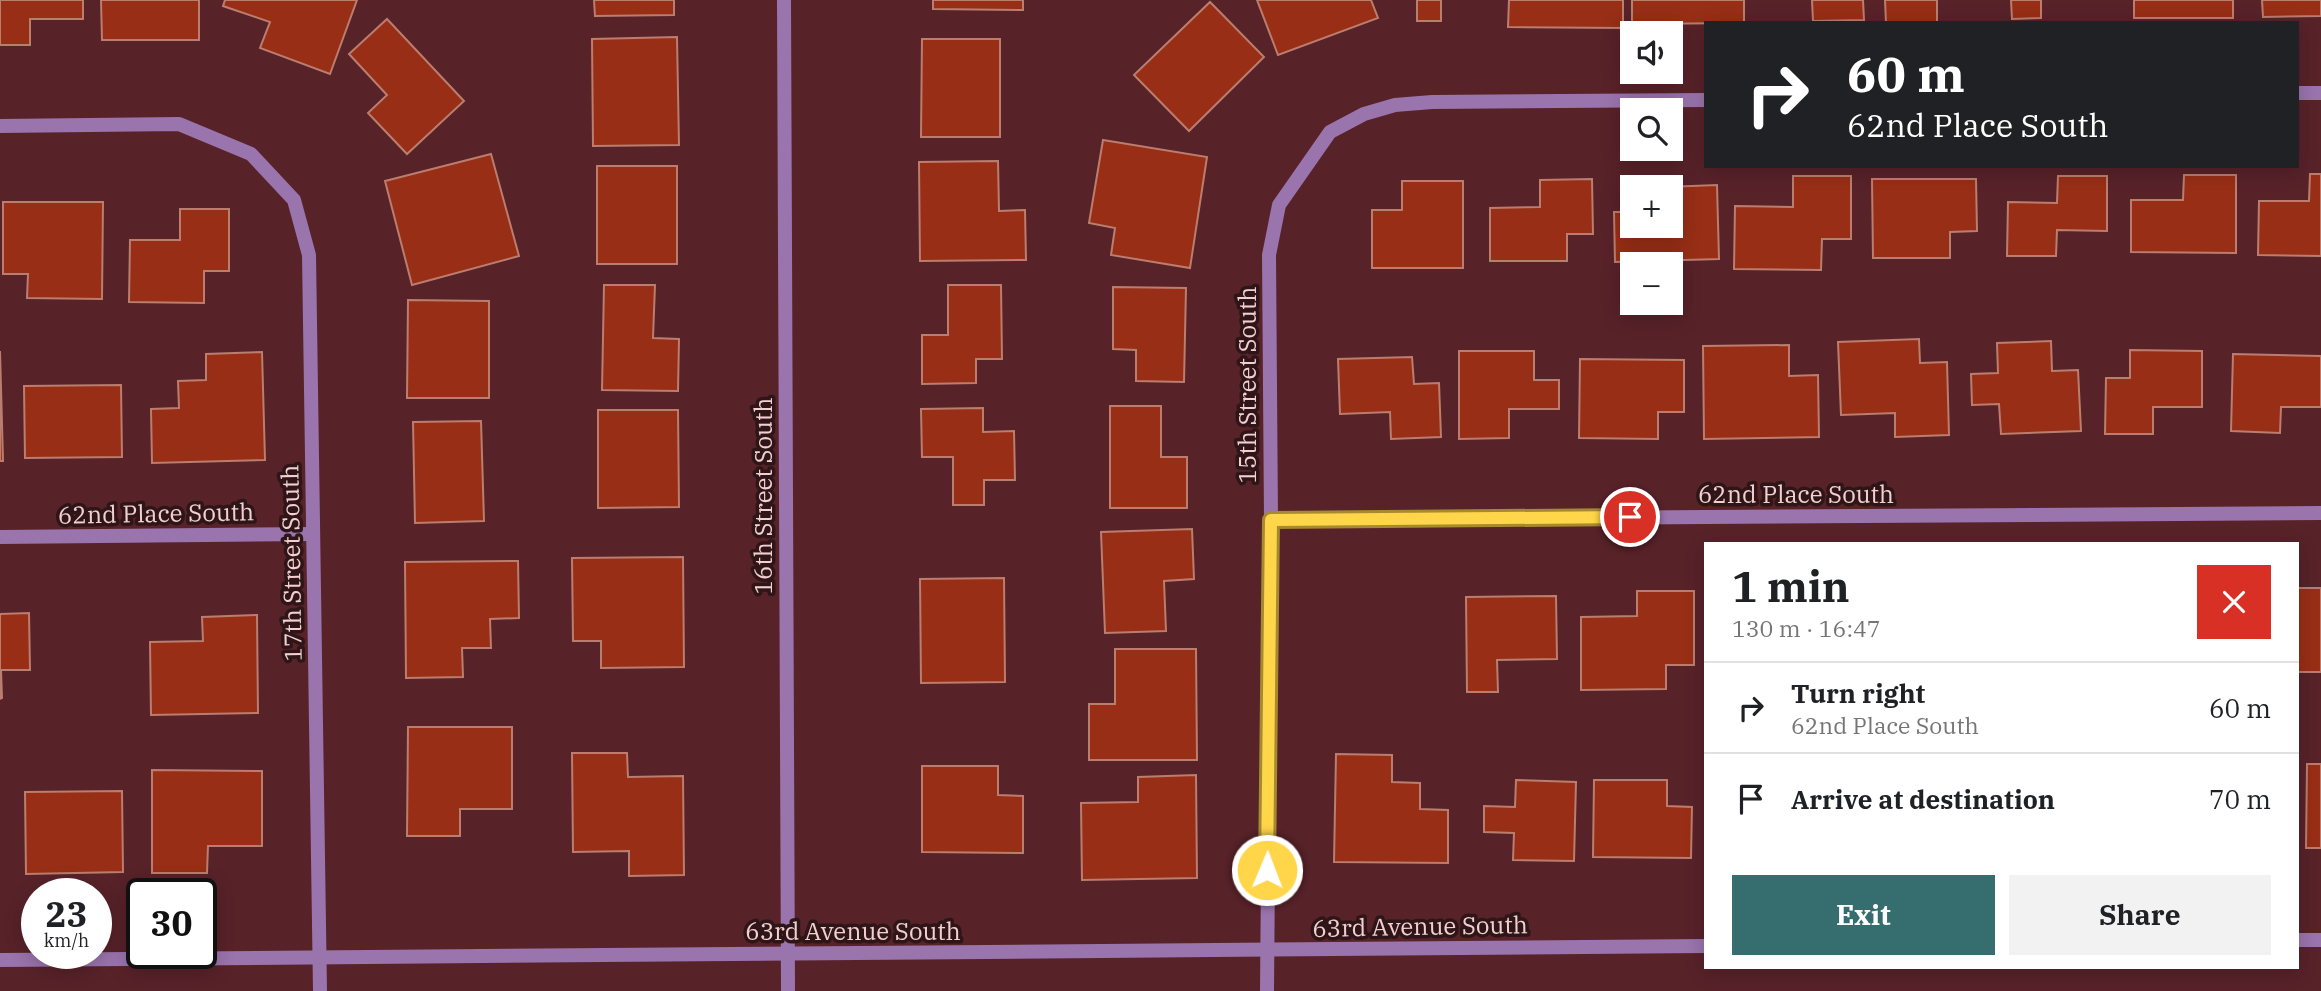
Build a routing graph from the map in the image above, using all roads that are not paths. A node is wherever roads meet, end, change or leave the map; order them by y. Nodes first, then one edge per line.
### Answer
1 (784, 0) edge
2 (2299, 93) edge
3 (2321, 93) edge
4 (1704, 100) edge
5 (0, 126) edge
6 (2321, 513) edge
7 (1271, 520) junction
8 (313, 534) junction
9 (0, 537) edge
10 (2299, 940) edge
11 (2321, 940) edge
12 (1704, 946) edge
13 (1266, 950) junction
14 (788, 954) junction
15 (319, 957) junction
16 (0, 960) edge
17 (320, 991) edge
18 (789, 991) edge
19 (1267, 991) edge

1 - 14 street, 16th Street South
2 - 3 street
4 - 7 street, 15th Street South
5 - 8 street, 17th Street South
6 - 7 street, 62nd Place South
7 - 13 street, 15th Street South
8 - 9 street, 62nd Place South
8 - 15 street, 17th Street South
10 - 11 street
12 - 13 street, 63rd Avenue South
13 - 14 street, 63rd Avenue South
13 - 19 street, 15th Street South
14 - 15 street, 63rd Avenue South
14 - 18 street, 16th Street South
15 - 16 street, 63rd Avenue South
15 - 17 street, 17th Street South

